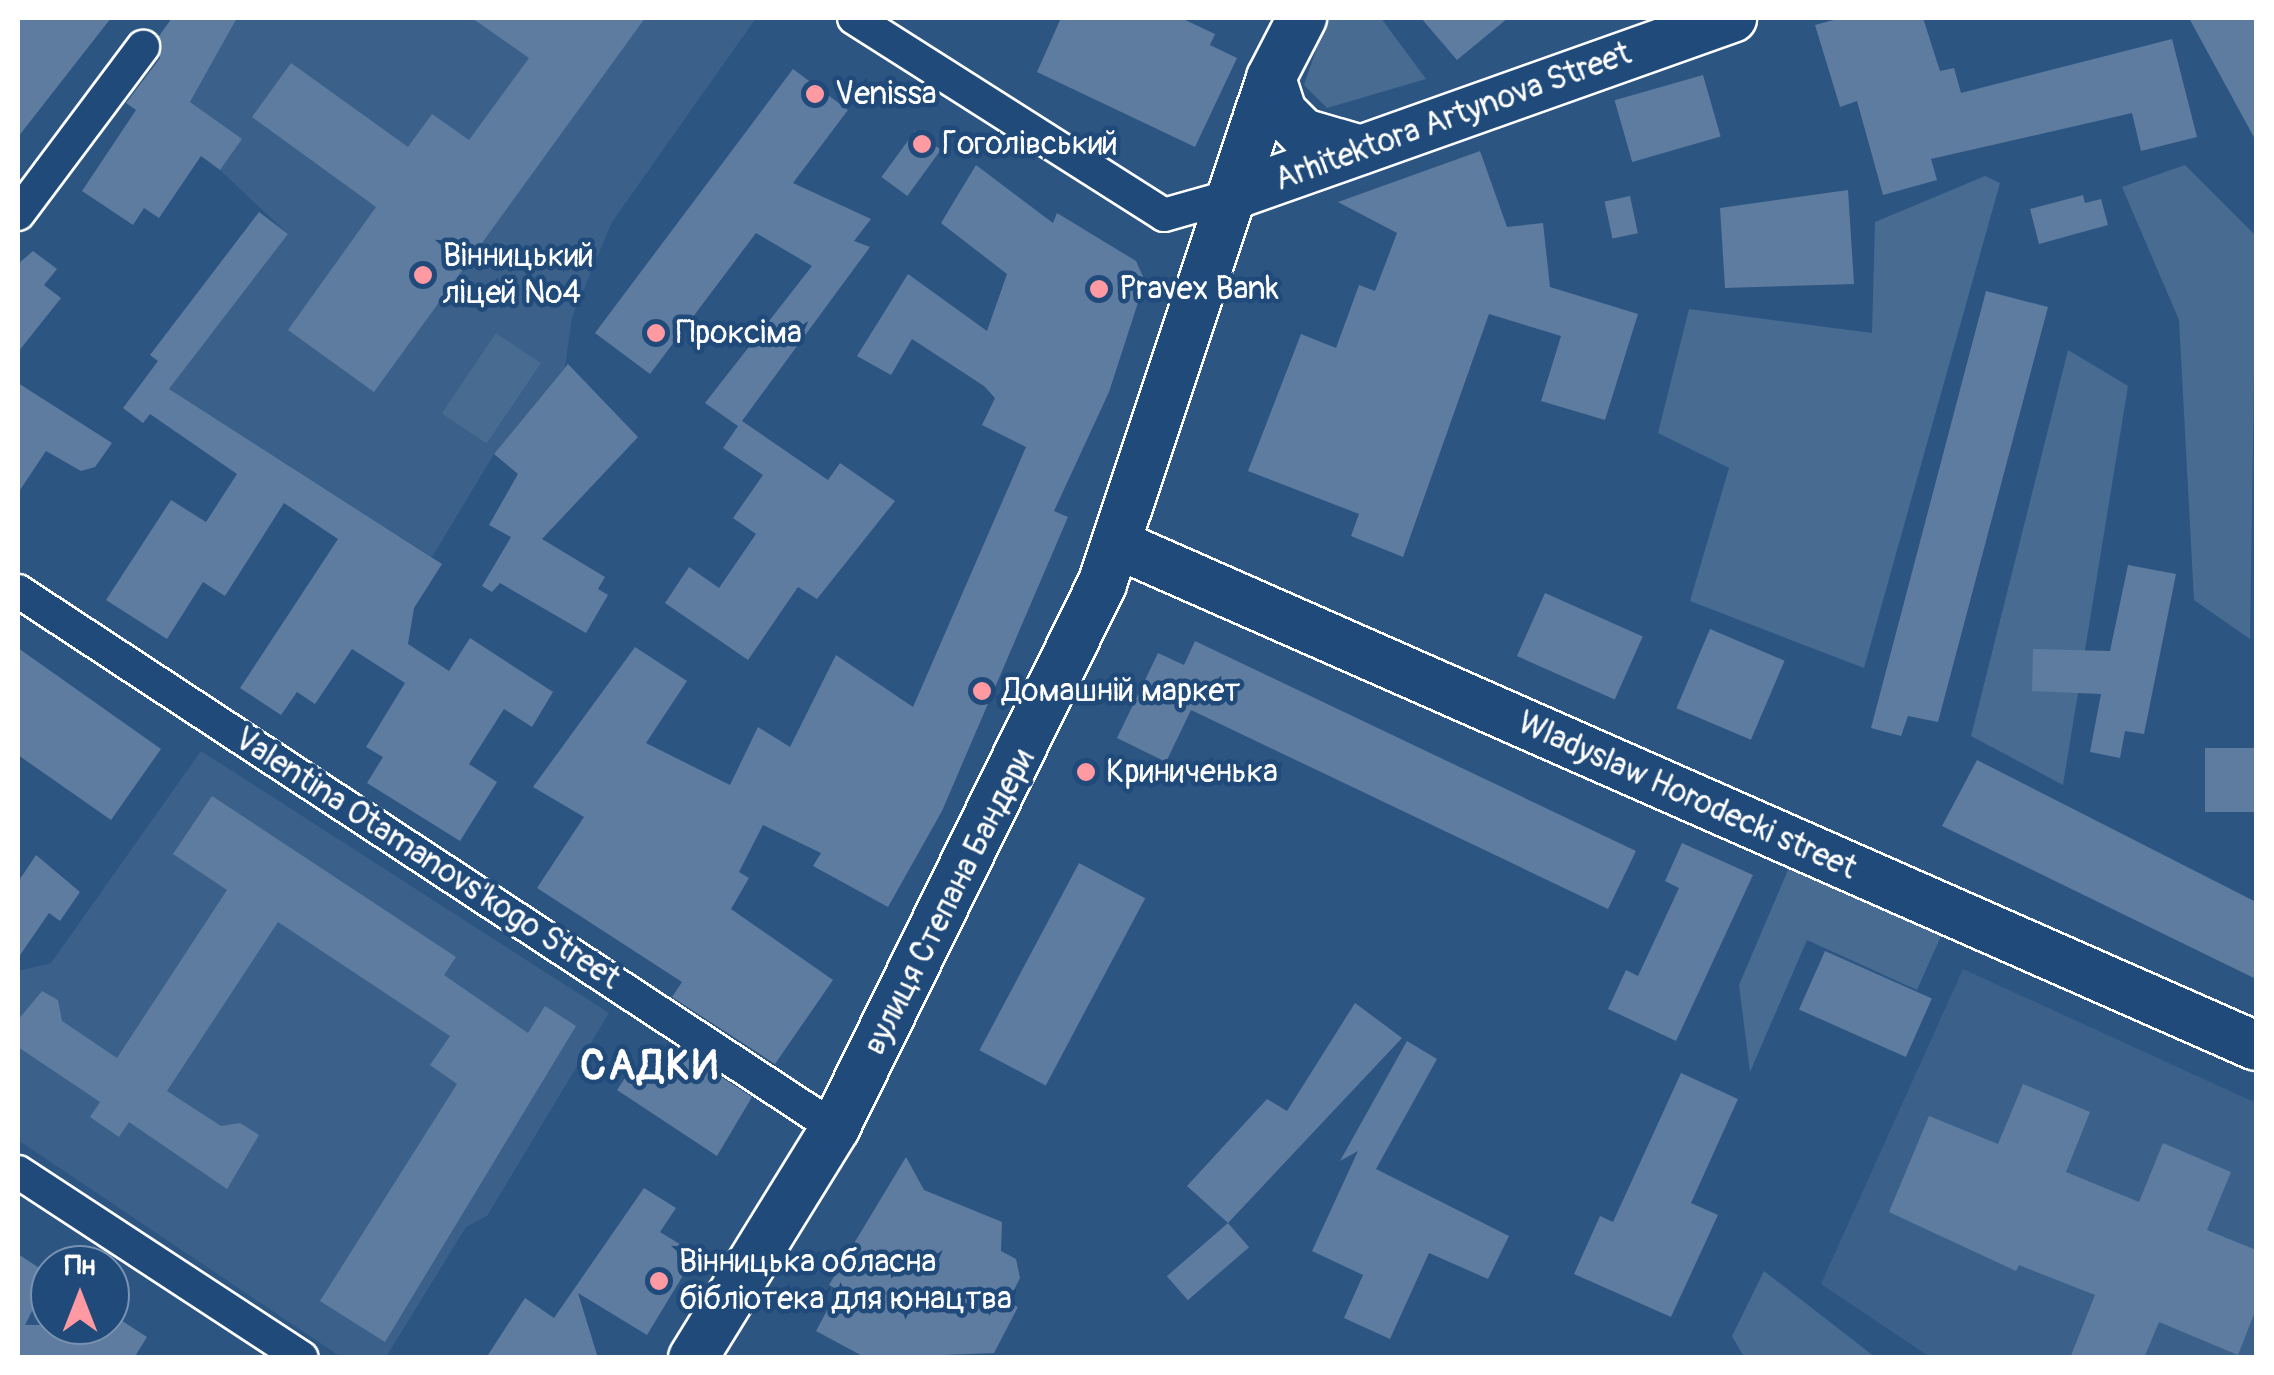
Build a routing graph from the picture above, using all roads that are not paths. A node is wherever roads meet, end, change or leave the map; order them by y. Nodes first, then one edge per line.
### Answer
1 (854, 18) edge
2 (1302, 18) edge
3 (1732, 18) edge
4 (143, 47) dead end
5 (1271, 78) junction
6 (1361, 150) junction
7 (1231, 196) junction
8 (18, 214) edge
9 (1119, 545) junction
10 (18, 591) edge
11 (2256, 1046) edge
12 (835, 1128) junction
13 (18, 1172) edge
14 (302, 1358) edge
15 (693, 1358) edge

1 - 7 street
2 - 5 street, вулиця Степана Бандери
3 - 6 street, Arhitektora Artynova Street
4 - 8 street
5 - 6 street
5 - 7 street, вулиця Степана Бандери
6 - 7 street, Arhitektora Artynova Street
7 - 9 street, вулиця Степана Бандери
9 - 11 street, Wladyslaw Horodecki street
9 - 12 street, вулиця Степана Бандери
10 - 12 street, Valentina Otamanovs'kogo Street
12 - 15 street, вулиця Степана Бандери
13 - 14 street

